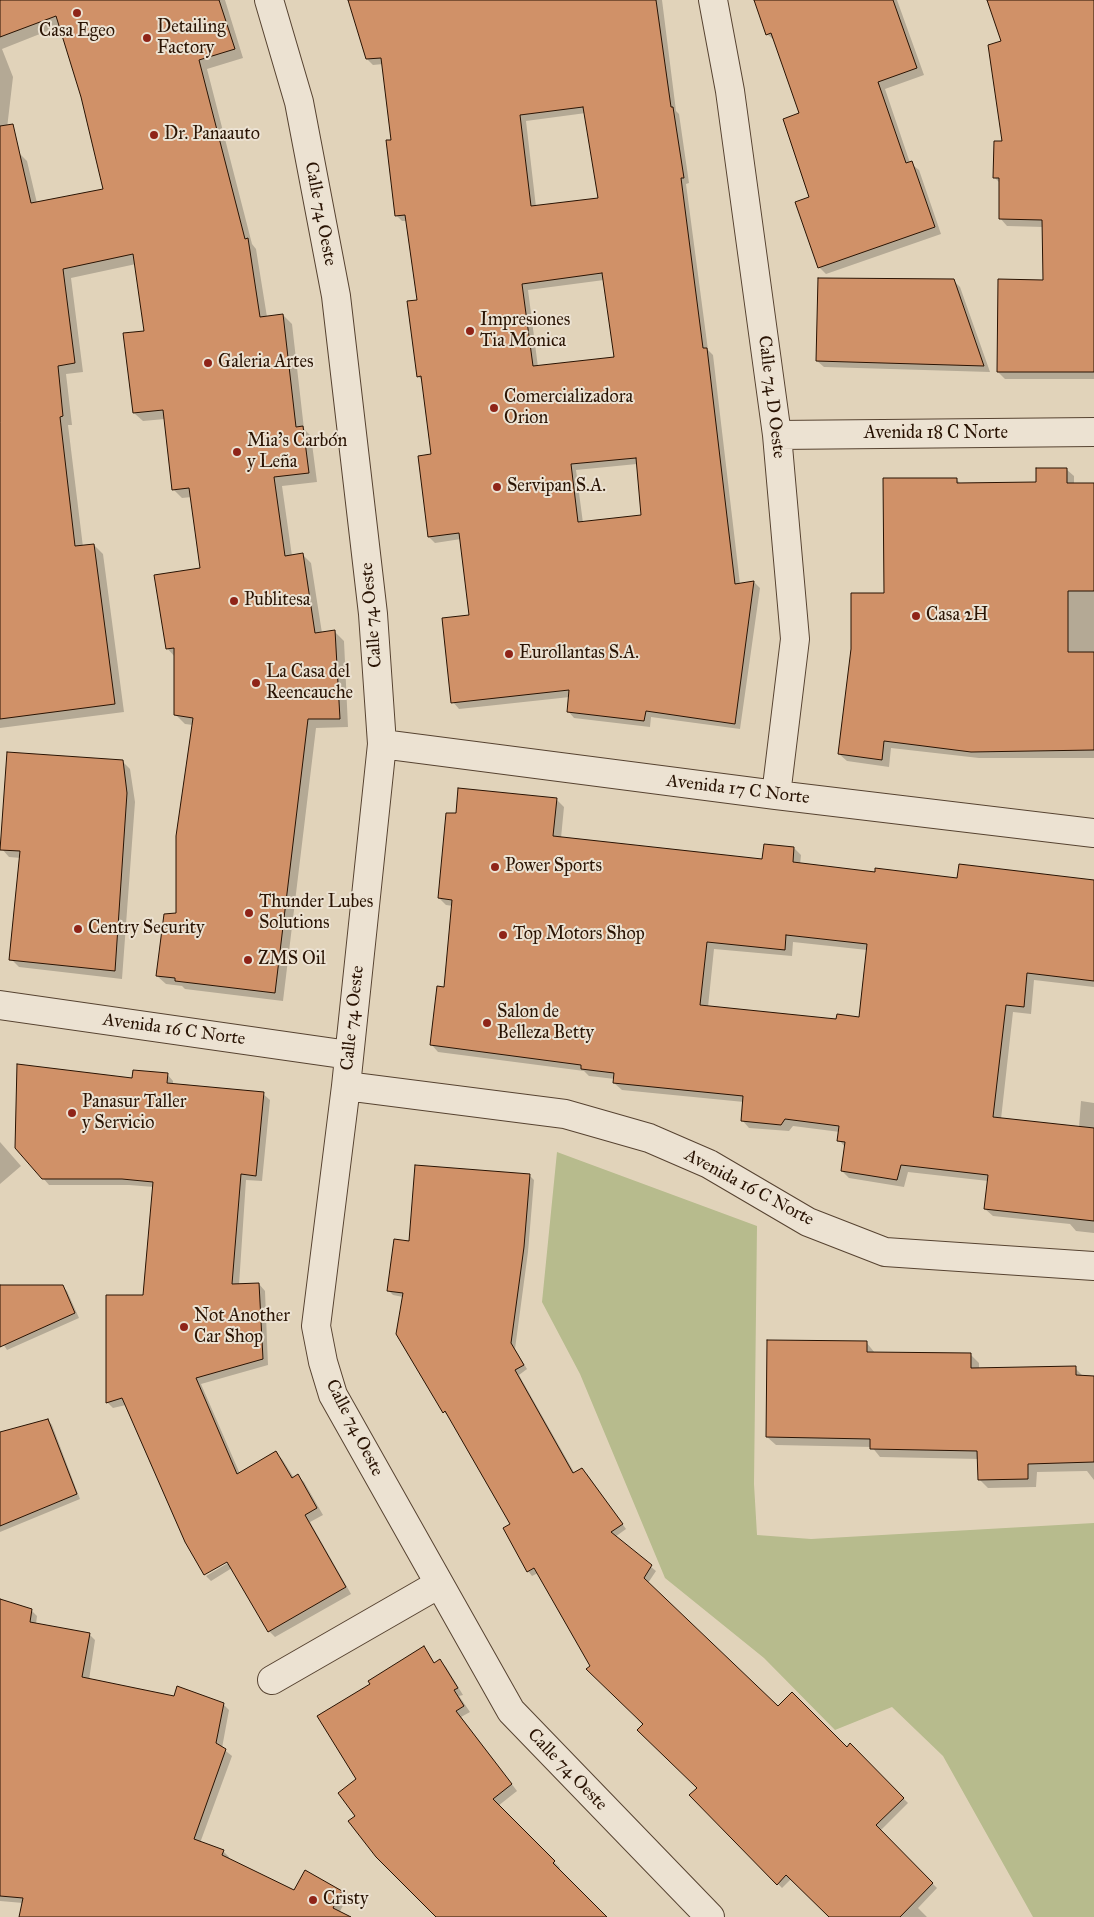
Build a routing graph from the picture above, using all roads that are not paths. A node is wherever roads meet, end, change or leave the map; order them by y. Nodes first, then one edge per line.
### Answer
1 (269, 0) edge
2 (713, 0) edge
3 (1094, 432) edge
4 (777, 435) junction
5 (382, 744) junction
6 (776, 795) junction
7 (1094, 833) edge
8 (0, 1005) edge
9 (349, 1055) junction
10 (346, 1086) junction
11 (1094, 1266) edge
12 (439, 1584) junction
13 (272, 1680) dead end
14 (710, 1917) edge

1 - 5 street, Calle 74 Oeste
2 - 4 street, Calle 74 D Oeste
3 - 4 street, Avenida 18 C Norte
4 - 6 street, Calle 74 D Oeste
5 - 6 street, Avenida 17 C Norte
5 - 9 street, Calle 74 Oeste
6 - 7 street, Avenida 17 C Norte
8 - 9 street, Avenida 16 C Norte
9 - 10 street, Calle 74 Oeste
10 - 11 street, Avenida 16 C Norte
10 - 12 street, Calle 74 Oeste
12 - 13 street
12 - 14 street, Calle 74 Oeste

